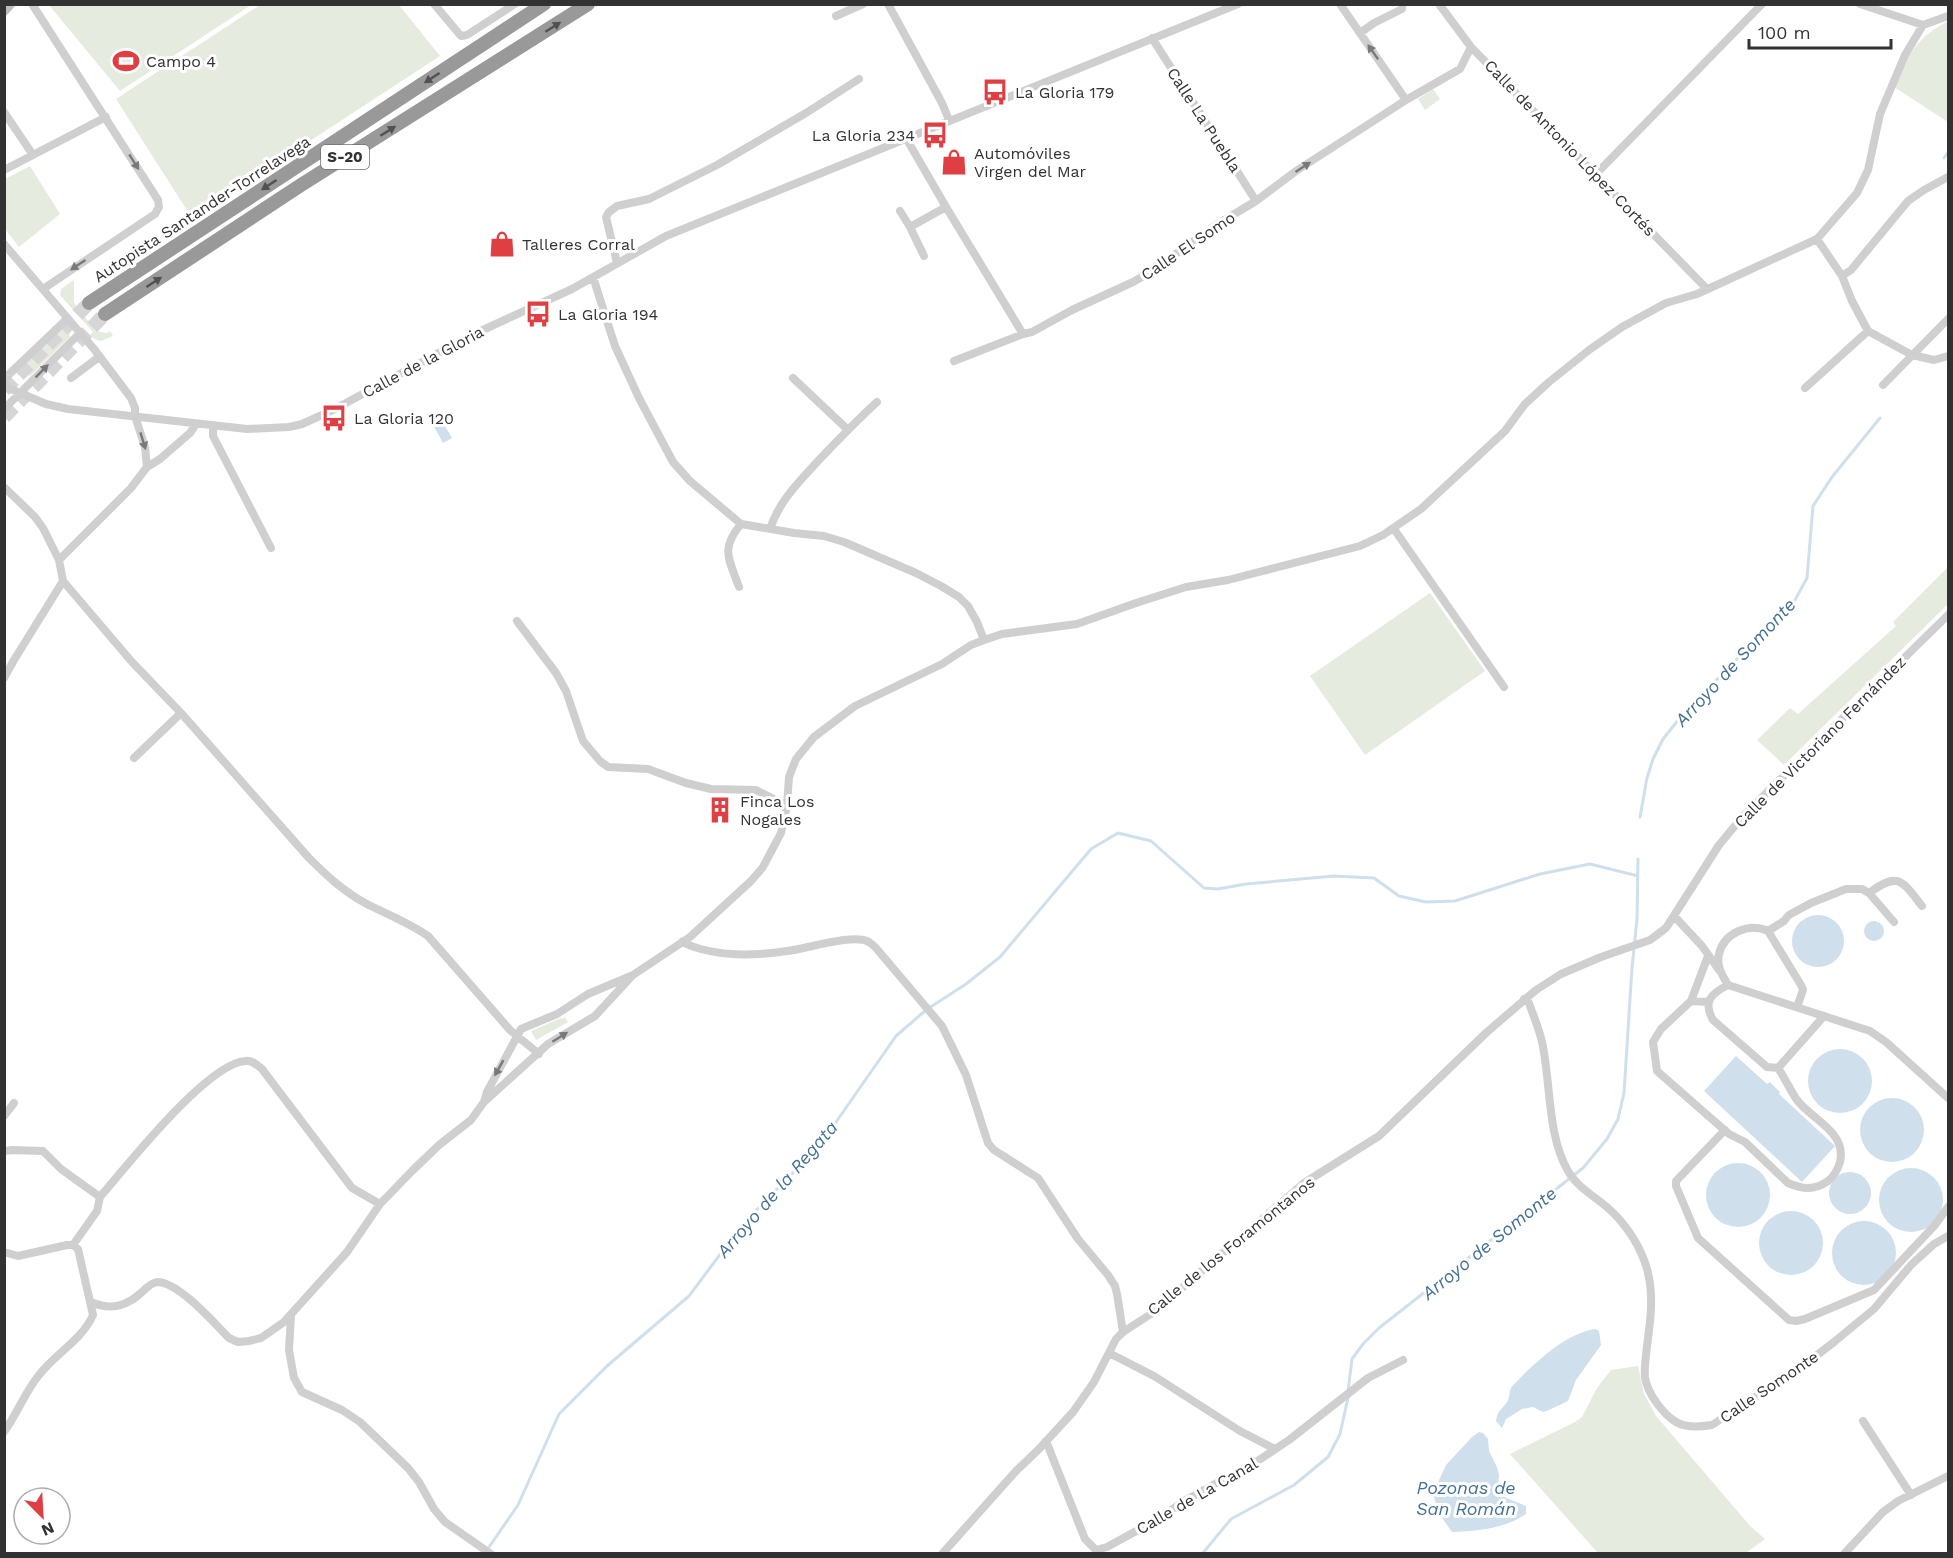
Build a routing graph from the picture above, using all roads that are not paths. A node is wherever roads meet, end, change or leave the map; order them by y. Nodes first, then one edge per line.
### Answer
1 (10, 4) edge
2 (32, 4) edge
3 (434, 4) edge
4 (515, 4) edge
5 (544, 4) edge
6 (588, 4) edge
7 (863, 4) edge
8 (888, 4) edge
9 (1239, 4) edge
10 (1340, 4) edge
11 (1439, 4) edge
12 (1762, 4) edge
13 (1860, 4) edge
14 (1402, 7) edge
15 (4, 11) edge
16 (836, 16) dead end
17 (1948, 16) edge
18 (1923, 25) junction
19 (1360, 33) junction
20 (1152, 38) junction
21 (1471, 47) junction
22 (859, 79) dead end
23 (1406, 100) junction
24 (4, 112) edge
25 (106, 117) junction
26 (949, 120) junction
27 (906, 138) junction
28 (33, 155) junction
29 (4, 170) edge
30 (1596, 174) junction
31 (1948, 177) edge
32 (1256, 201) junction
33 (946, 207) junction
34 (900, 211) dead end
35 (910, 227) junction
36 (1817, 238) junction
37 (4, 244) edge
38 (924, 256) dead end
39 (617, 263) junction
40 (1842, 276) junction
41 (593, 278) junction
42 (1706, 288) junction
43 (42, 289) junction
44 (89, 303) tunnel mouth
45 (105, 314) tunnel mouth
46 (67, 318) junction
47 (1948, 319) edge
48 (1868, 331) junction
49 (80, 333) junction
50 (1023, 334) junction
51 (1912, 355) junction
52 (1948, 356) edge
53 (99, 357) junction
54 (954, 361) dead end
55 (71, 378) dead end
56 (793, 378) dead end
57 (4, 379) edge
58 (4, 386) edge
59 (1883, 386) dead end
60 (1805, 388) dead end
61 (20, 392) junction
62 (877, 402) dead end
63 (4, 409) edge
64 (135, 416) junction
65 (196, 424) junction
66 (213, 426) junction
67 (847, 429) junction
68 (147, 467) junction
69 (4, 487) edge
70 (741, 524) junction
71 (770, 529) junction
72 (1394, 529) junction
73 (271, 548) dead end
74 (59, 560) junction
75 (63, 580) junction
76 (739, 587) dead end
77 (1948, 615) edge
78 (517, 621) dead end
79 (984, 640) junction
80 (4, 678) edge
81 (1504, 687) dead end
82 (181, 713) junction
83 (134, 758) dead end
84 (787, 806) junction
85 (1869, 893) junction
86 (1923, 906) dead end
87 (1674, 916) junction
88 (1894, 922) dead end
89 (1768, 931) junction
90 (682, 942) junction
91 (1625, 950) joint
92 (1708, 956) junction
93 (1720, 971) junction
94 (633, 975) junction
95 (1728, 985) junction
96 (1524, 999) junction
97 (1690, 1001) junction
98 (1708, 1002) junction
99 (1797, 1007) junction
100 (1824, 1016) junction
101 (517, 1035) junction
102 (539, 1054) junction
103 (1778, 1068) junction
104 (1948, 1098) edge
105 (484, 1102) junction
106 (14, 1103) dead end
107 (4, 1116) edge
108 (1725, 1131) junction
109 (4, 1151) edge
110 (100, 1197) junction
111 (380, 1204) junction
112 (1948, 1207) edge
113 (1948, 1236) edge
114 (73, 1245) junction
115 (4, 1252) edge
116 (91, 1302) junction
117 (291, 1316) junction
118 (1123, 1332) junction
119 (1109, 1353) junction
120 (1403, 1360) dead end
121 (1863, 1421) dead end
122 (4, 1432) edge
123 (1046, 1442) junction
124 (1275, 1449) junction
125 (1948, 1476) edge
126 (1911, 1495) junction
127 (490, 1554) edge
128 (942, 1554) edge
129 (1844, 1554) edge

1 - 15 main road
2 - 25 street
3 - 4 street
5 -> 44 highway, Autopista Santander-Torrelavega / S-20
45 -> 6 highway, Autopista Santander-Torrelavega / S-20
7 - 16 street
8 - 26 street
9 - 20 street, Calle de la Gloria
10 - 19 street
11 - 21 street, Calle de Antonio López Cortés
12 - 30 street
13 - 18 street
14 - 19 street
17 - 18 street
18 - 36 street
23 -> 19 street
20 - 26 street, Calle de la Gloria
20 - 32 street, Calle La Puebla
21 - 23 street, Calle El Somo
21 - 30 street, Calle de Antonio López Cortés
22 - 39 street
32 -> 23 street, Calle El Somo
24 - 28 street
25 - 28 street
25 -> 43 street
26 - 27 street, Calle de la Gloria
27 - 33 street
27 - 39 street, Calle de la Gloria
28 - 29 street
30 - 42 street, Calle de Antonio López Cortés
31 - 40 street
32 - 50 street, Calle El Somo
33 - 35 street
33 - 50 street
34 - 35 street
35 - 38 street
36 - 40 street
36 - 42 street
37 - 43 street
39 - 41 street, Calle de la Gloria
40 - 48 street
41 - 66 street, Calle de la Gloria
41 - 70 street
42 - 72 street
43 - 46 street
46 - 49 street
46 - 57 street
47 - 51 street
48 - 51 street
48 - 60 street
49 - 53 street
61 -> 49 street
50 - 54 street, Calle El Somo
51 - 52 street
51 - 59 street
53 - 55 street
53 - 64 street
56 - 67 street
58 - 61 street, Calle de la Gloria
61 - 63 street
61 - 64 street, Calle de la Gloria
62 - 67 street
64 - 65 street, Calle de la Gloria
64 -> 68 street
65 - 66 street, Calle de la Gloria
65 - 68 street
66 - 73 street
67 - 71 street
68 - 74 street
69 - 74 street
70 - 71 street
70 - 76 street
71 - 79 street
72 - 79 street
72 - 81 street
74 - 75 street
75 - 80 street
75 - 82 street
77 - 87 street, Calle de Victoriano Fernández
78 - 84 street
79 - 84 street
82 - 83 street
82 - 101 street
84 - 90 street
85 - 86 street
85 - 88 street
85 - 89 street
87 - 91 street, Calle de Victoriano Fernández
87 - 92 street
89 - 93 street
89 - 99 street
90 - 94 street
90 - 118 street
91 - 96 street, Calle de los Foramontanos
92 - 93 street
92 - 97 street
93 - 95 street
94 - 101 street
102 -> 94 street
95 - 98 street
95 - 99 street
96 - 113 street, Calle Somonte
96 - 118 street, Calle de los Foramontanos
97 - 98 street
97 - 108 street
98 - 103 street
99 - 100 street
100 - 103 street
100 - 104 street
101 - 102 street
101 -> 105 street
102 - 105 street
103 - 108 street
105 - 111 street
106 - 107 street
108 - 112 street
109 - 110 street
110 - 111 street
110 - 114 street
111 - 117 street
114 - 115 street
114 - 116 street
116 - 117 street
116 - 122 street
117 - 127 street
118 - 119 street, Calle de los Foramontanos
119 - 123 street, Calle de los Foramontanos
119 - 124 street, Calle de La Canal
120 - 124 street, Calle de La Canal
121 - 126 street
123 - 124 street, Calle de La Canal
123 - 128 street, Calle de los Foramontanos
125 - 126 street
126 - 129 street

